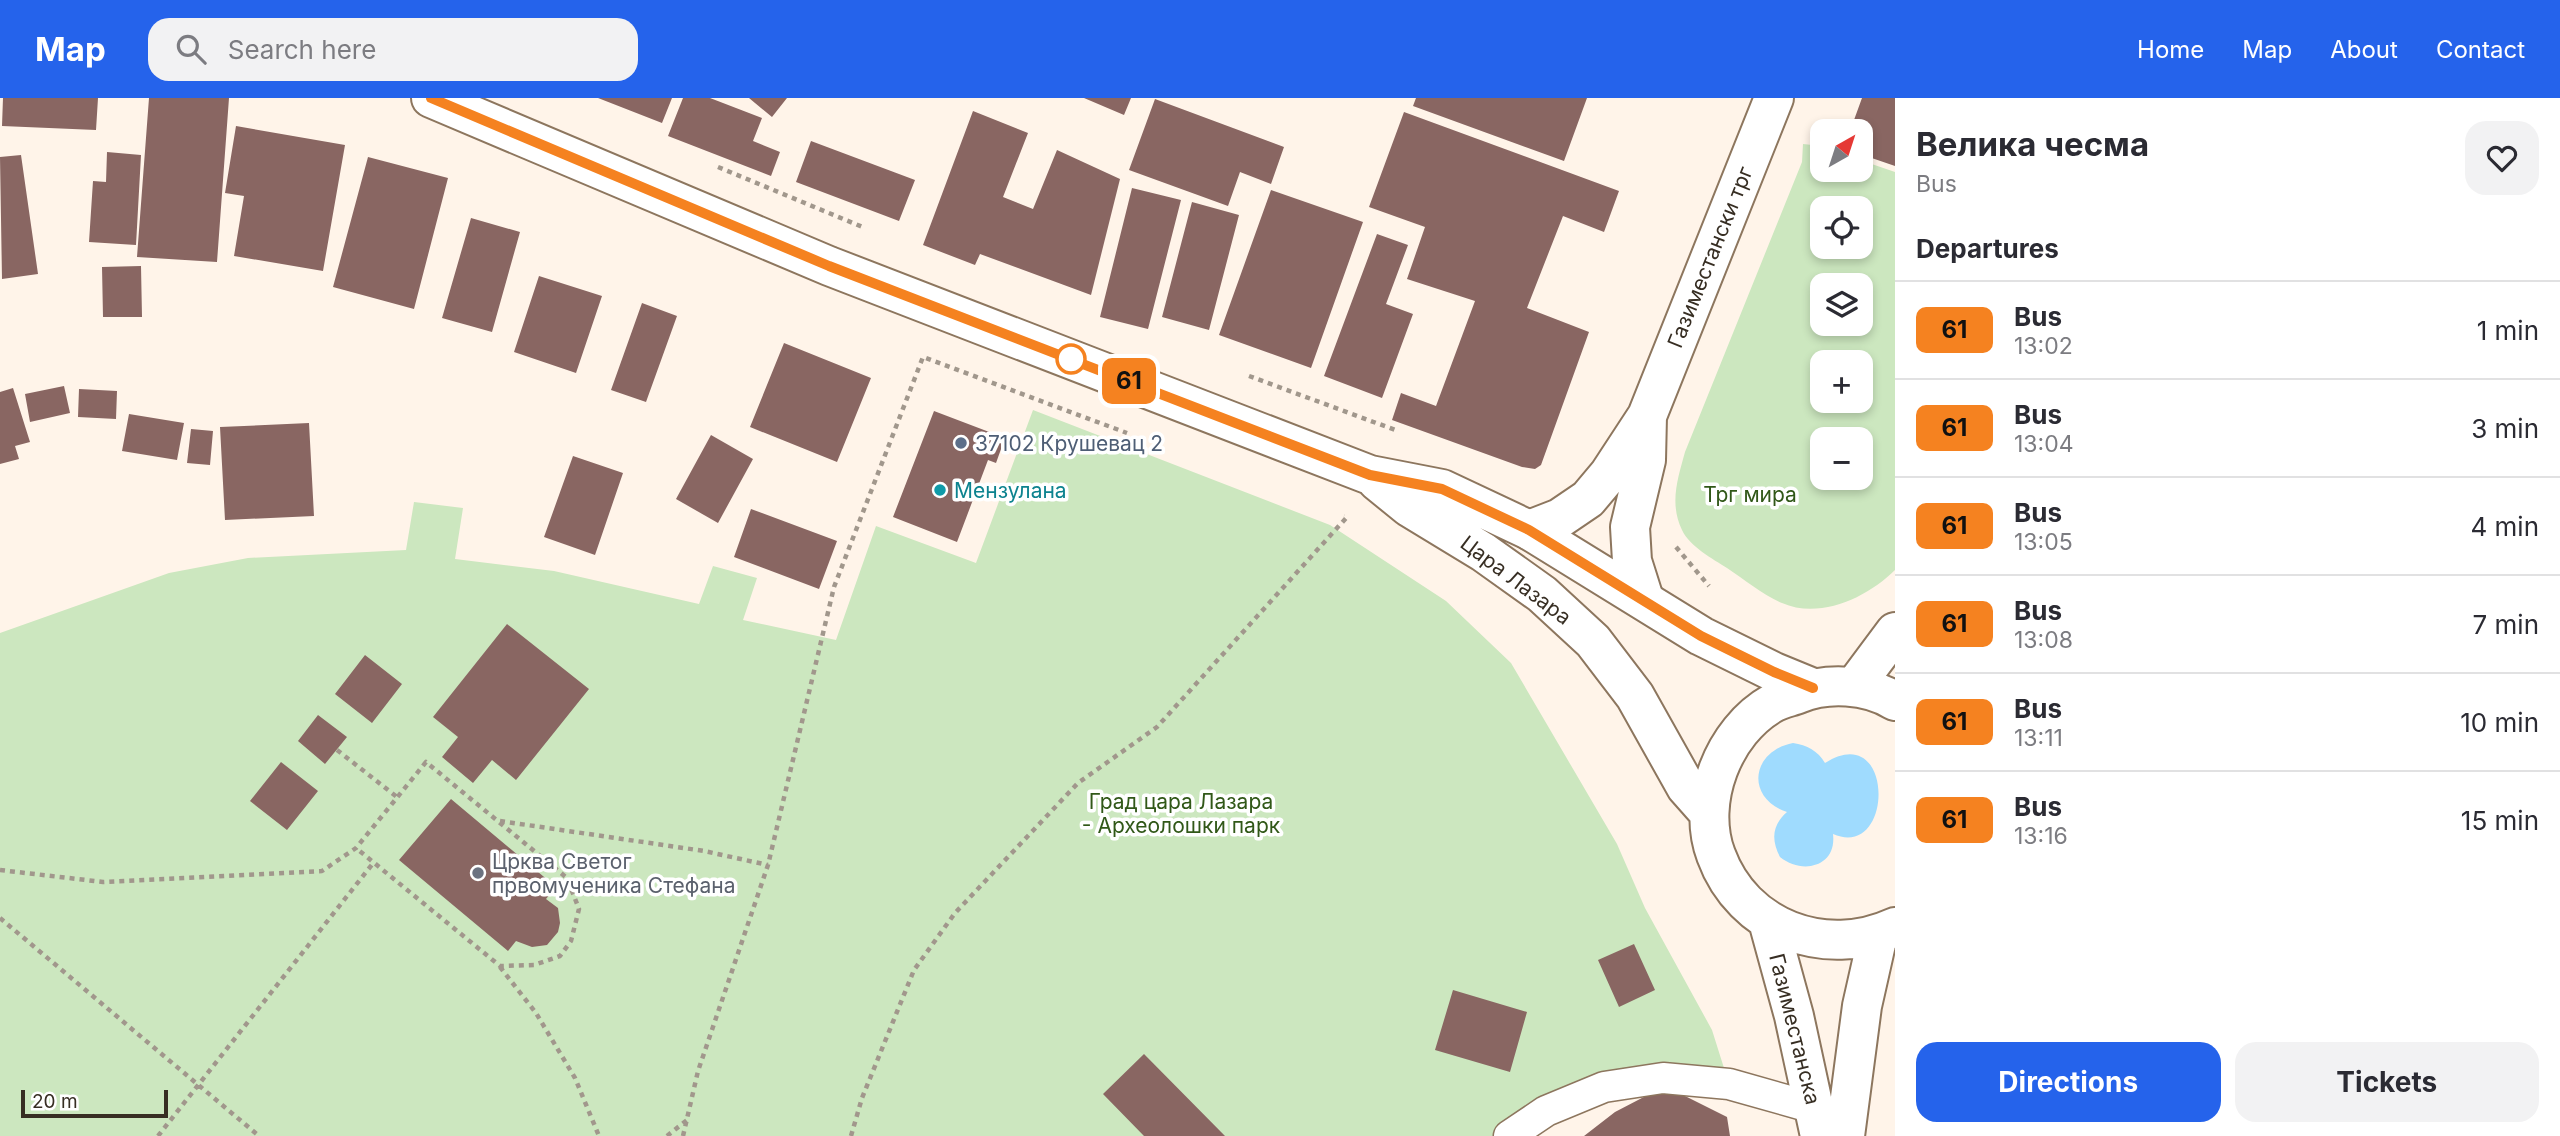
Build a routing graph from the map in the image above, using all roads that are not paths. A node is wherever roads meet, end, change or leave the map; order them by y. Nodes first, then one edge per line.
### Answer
1 (431, 98) edge
2 (1774, 98) edge
3 (1647, 416) junction
4 (1370, 475) junction
5 (1529, 530) junction
6 (1644, 599) junction
7 (1895, 632) edge
8 (1854, 687) junction
9 (1813, 688) junction
10 (1895, 701) edge
11 (1709, 813) junction
12 (1768, 921) junction
13 (1886, 931) edge
14 (1817, 1122) edge
15 (1509, 1136) edge
16 (1844, 1136) edge

1 - 4 main road, Цара Лазара
2 - 3 main road, Газиместански трг
3 - 5 main road
3 - 6 main road
4 - 5 main road, Цара Лазара
4 - 11 main road, Цара Лазара
5 - 6 main road, Цара Лазара
6 - 9 main road, Цара Лазара
7 - 8 main road
8 - 9 main road
8 - 10 main road
9 - 11 main road
11 - 12 main road
12 - 13 main road
12 - 14 main road, Газиместанска
13 - 16 main road, Газиместанска
14 - 15 street

